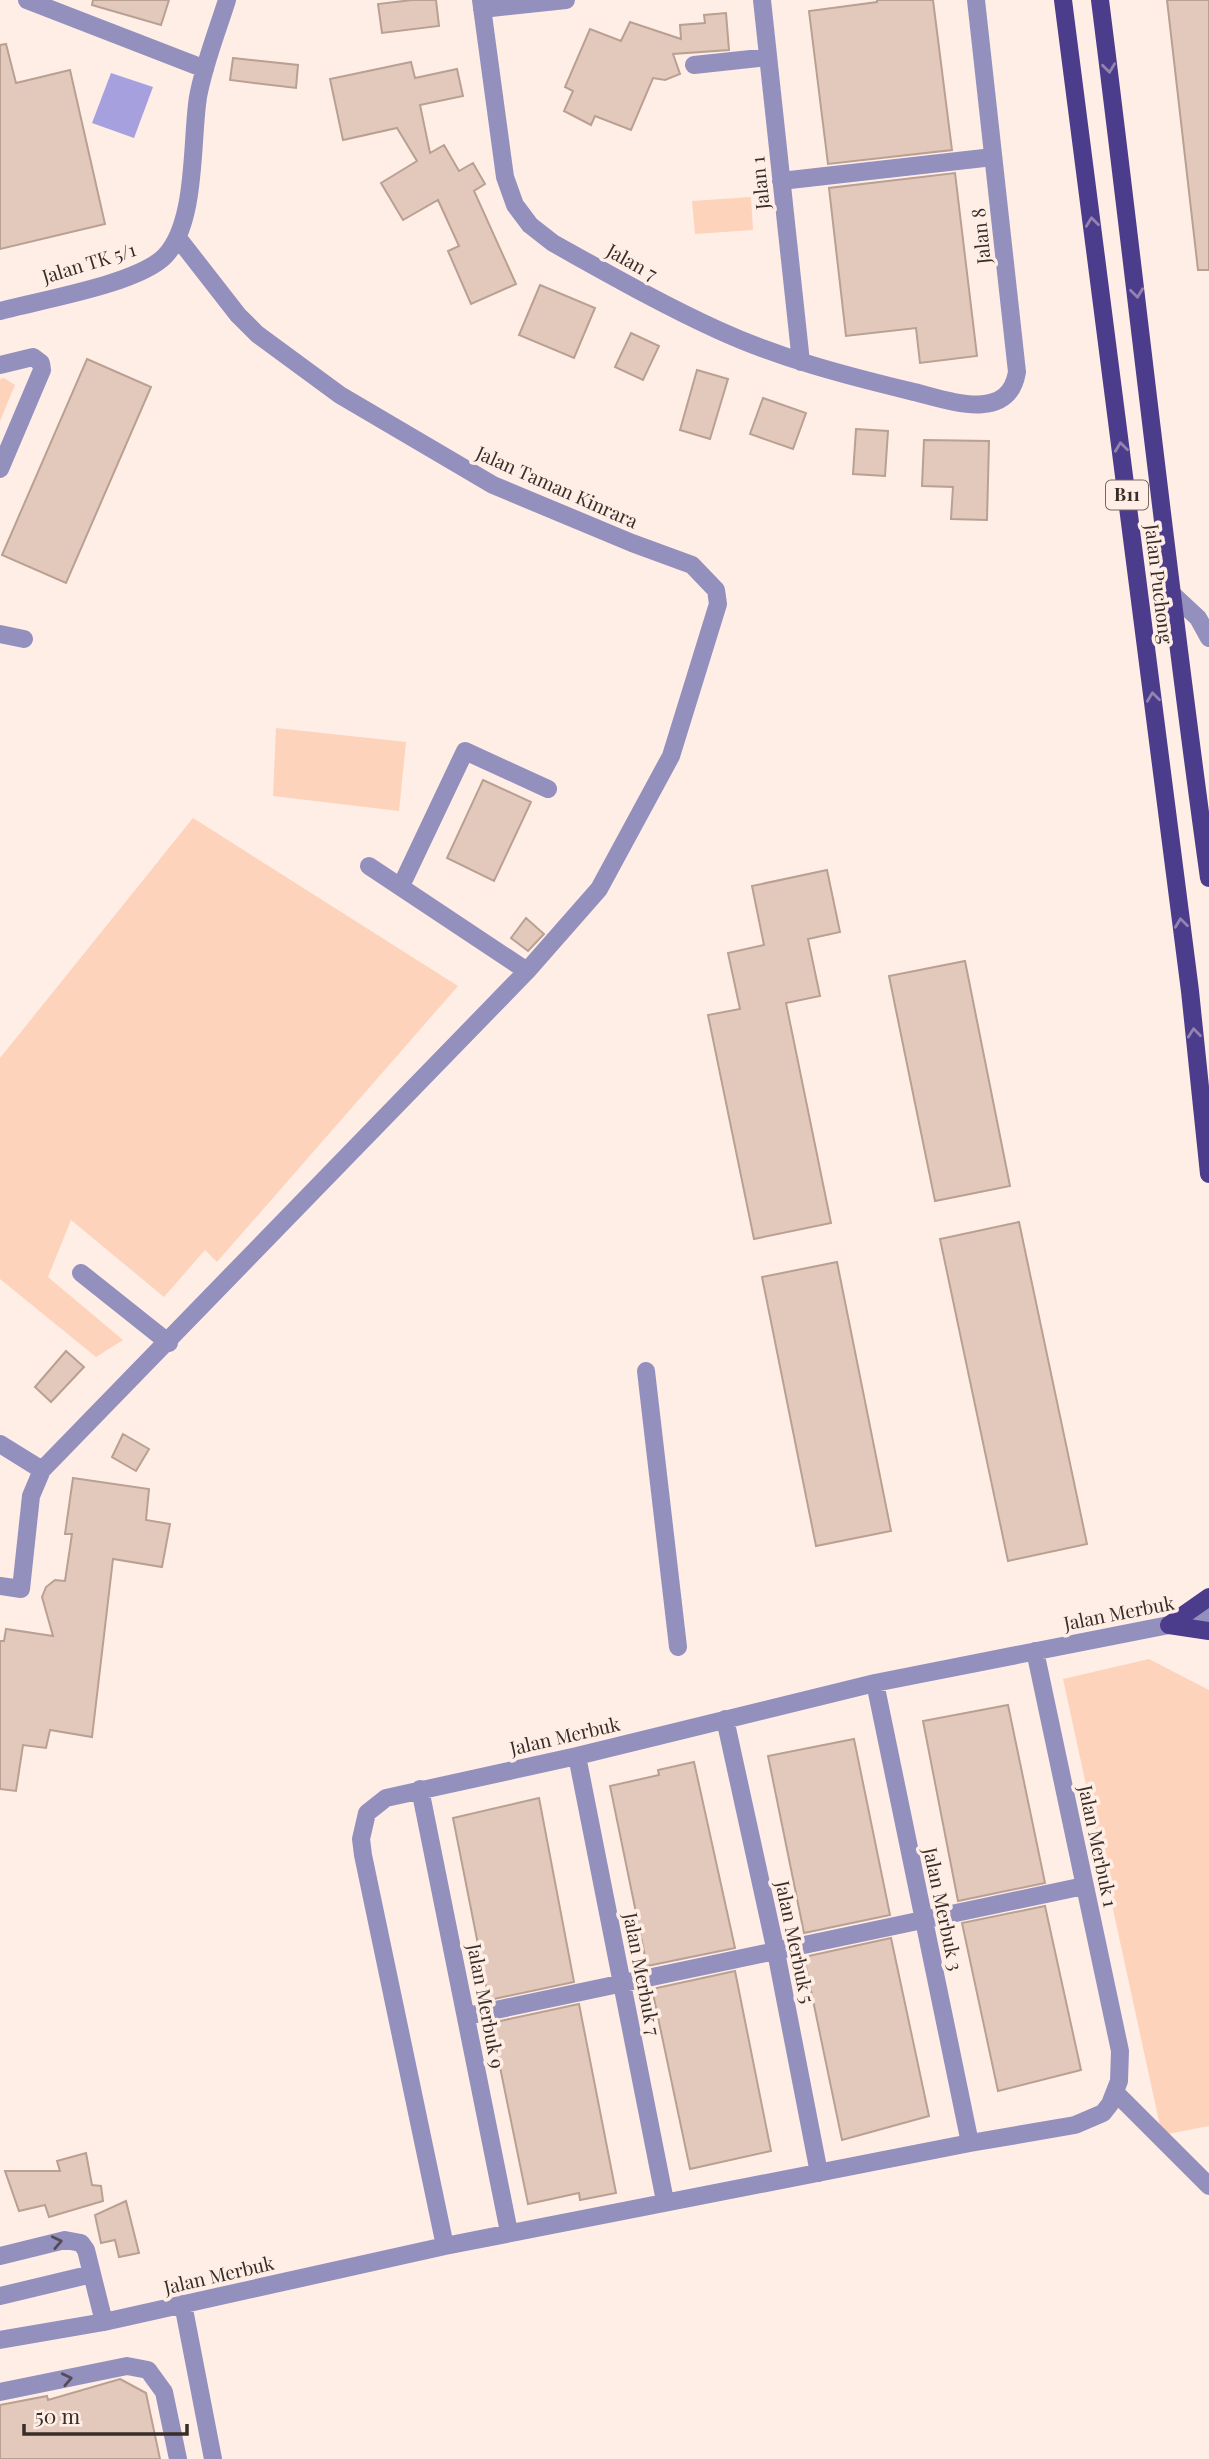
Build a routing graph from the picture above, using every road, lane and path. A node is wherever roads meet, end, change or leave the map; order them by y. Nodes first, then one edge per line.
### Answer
1 (27, 0) edge
2 (226, 0) edge
3 (565, 0) edge
4 (762, 0) edge
5 (976, 0) edge
6 (1063, 0) edge
7 (1100, 0) edge
8 (481, 4) edge
9 (768, 57) junction
10 (694, 65) dead end
11 (205, 69) junction
12 (993, 157) junction
13 (781, 181) junction
14 (178, 238) junction
15 (0, 311) edge
16 (801, 362) junction
17 (0, 365) edge
18 (941, 398) joint
19 (0, 469) edge
20 (1169, 590) junction
21 (0, 634) edge
22 (1209, 638) edge
23 (24, 639) dead end
24 (548, 789) dead end
25 (369, 866) dead end
26 (1209, 878) edge
27 (401, 886) junction
28 (527, 971) junction
29 (1209, 1174) edge
30 (81, 1273) dead end
31 (169, 1343) junction
32 (646, 1371) dead end
33 (0, 1444) edge
34 (42, 1471) junction
35 (0, 1586) edge
36 (1209, 1597) edge
37 (1209, 1617) edge
38 (1169, 1625) junction
39 (1209, 1631) edge
40 (678, 1647) dead end
41 (1035, 1651) junction
42 (875, 1683) junction
43 (725, 1720) junction
44 (577, 1756) junction
45 (420, 1788) junction
46 (1084, 1886) junction
47 (924, 1919) junction
48 (776, 1952) junction
49 (623, 1983) junction
50 (467, 2016) junction
51 (1116, 2094) junction
52 (970, 2143) junction
53 (820, 2173) junction
54 (1209, 2186) edge
55 (665, 2202) junction
56 (509, 2232) junction
57 (445, 2246) junction
58 (0, 2256) edge
59 (92, 2274) junction
60 (0, 2296) edge
61 (183, 2304) junction
62 (104, 2322) junction
63 (0, 2340) edge
64 (0, 2392) edge
65 (178, 2459) edge
66 (213, 2459) edge

1 - 11 street
2 - 11 street
3 - 8 street
4 - 9 street, Jalan 1
5 - 12 street, Jalan 8
29 -> 6 main road, Jalan Puchong / B11
7 -> 20 main road, Jalan Puchong / B11
8 - 16 street, Jalan 7
9 - 10 street
9 - 13 street, Jalan 1
11 - 14 street
12 - 13 street
12 - 18 street, Jalan 8
13 - 16 street, Jalan 1
14 - 15 street, Jalan TK 5/1
14 - 28 street, Jalan Taman Kinrara
16 - 18 street, Jalan 7
17 - 19 street
20 - 22 street
20 - 26 main road, Jalan Puchong / B11
21 - 23 street
24 - 27 street
25 - 27 street
27 - 28 street
28 - 31 street, Jalan Taman Kinrara
30 - 31 street
31 - 34 street, Jalan Taman Kinrara
32 - 40 street
33 - 34 street
34 - 35 street
36 - 38 main road
37 - 38 street, Jalan Merbuk
38 - 39 main road
38 - 41 street, Jalan Merbuk
41 - 42 street, Jalan Merbuk
41 - 46 street, Jalan Merbuk 1
42 - 43 street, Jalan Merbuk
42 - 47 street, Jalan Merbuk 3
43 - 44 street, Jalan Merbuk
43 - 48 street, Jalan Merbuk 5
44 - 45 street, Jalan Merbuk
44 - 49 street, Jalan Merbuk 7
45 - 50 street, Jalan Merbuk 9
45 - 57 street, Jalan Merbuk
46 - 47 street
46 - 51 street, Jalan Merbuk 1
47 - 48 street
47 - 52 street, Jalan Merbuk 3
48 - 49 street
48 - 53 street, Jalan Merbuk 5
49 - 50 street
49 - 55 street, Jalan Merbuk 7
50 - 56 street, Jalan Merbuk 9
51 - 52 street, Jalan Merbuk
51 - 54 street
52 - 53 street, Jalan Merbuk
53 - 55 street, Jalan Merbuk
55 - 56 street, Jalan Merbuk
56 - 57 street, Jalan Merbuk
57 - 61 street, Jalan Merbuk
58 -> 59 street
59 - 60 street
59 - 62 street
61 - 62 street, Jalan Merbuk
61 - 66 street
62 - 63 street, Jalan Merbuk
64 -> 65 street

